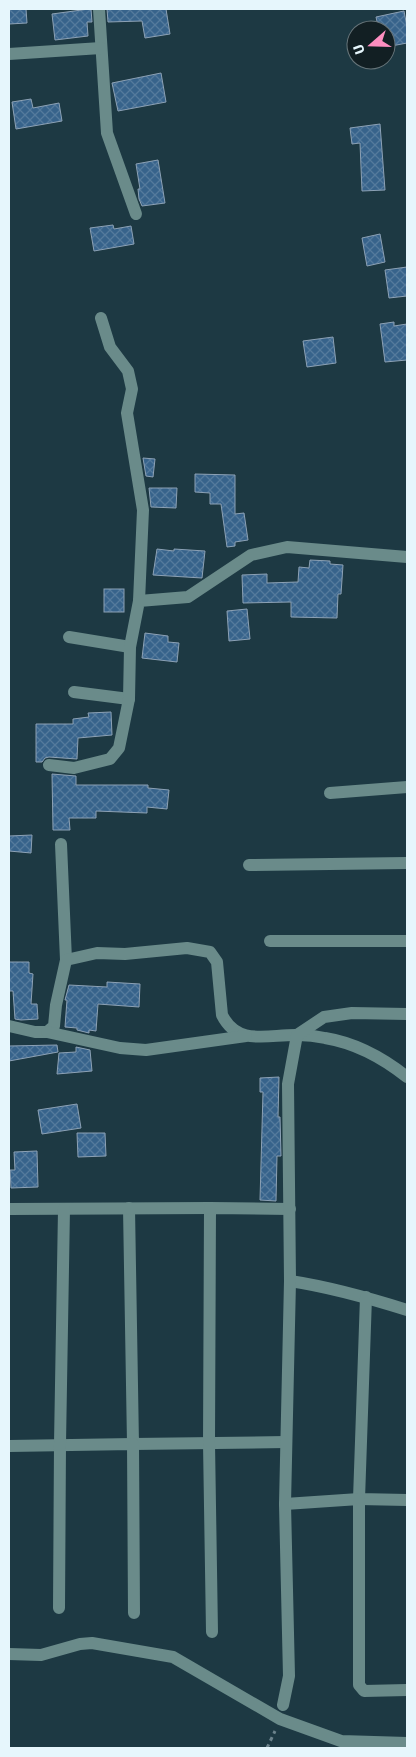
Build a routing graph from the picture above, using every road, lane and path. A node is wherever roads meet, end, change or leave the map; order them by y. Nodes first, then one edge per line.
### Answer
1 (99, 9) edge
2 (101, 48) junction
3 (9, 54) edge
4 (136, 214) dead end
5 (101, 318) dead end
6 (407, 557) edge
7 (139, 601) junction
8 (69, 638) dead end
9 (130, 647) junction
10 (74, 692) dead end
11 (129, 699) junction
12 (49, 765) dead end
13 (407, 787) edge
14 (330, 793) dead end
15 (61, 844) dead end
16 (407, 863) edge
17 (249, 865) dead end
18 (270, 941) dead end
19 (407, 941) edge
20 (66, 960) junction
21 (407, 1014) edge
22 (9, 1026) edge
23 (48, 1032) junction
24 (297, 1035) junction
25 (246, 1036) junction
26 (407, 1077) edge
27 (9, 1208) edge
28 (64, 1208) junction
29 (129, 1208) junction
30 (210, 1208) junction
31 (290, 1209) junction
32 (290, 1281) junction
33 (366, 1297) junction
34 (407, 1310) edge
35 (286, 1442) junction
36 (209, 1443) junction
37 (60, 1444) junction
38 (133, 1444) junction
39 (9, 1446) edge
40 (359, 1499) junction
41 (407, 1500) edge
42 (285, 1504) junction
43 (59, 1608) dead end
44 (134, 1613) dead end
45 (212, 1632) dead end
46 (9, 1654) edge
47 (407, 1690) edge
48 (284, 1705) dead end
49 (407, 1743) edge

1 - 2 street
2 - 3 street
2 - 4 street
5 - 7 street
6 - 7 street
7 - 9 street
8 - 9 street
9 - 11 street
10 - 11 street
11 - 12 street
13 - 14 street
15 - 20 street
16 - 17 street
18 - 19 street
20 - 23 street
20 - 25 street
21 - 24 street
22 - 23 street
23 - 25 street
24 - 25 street
24 - 26 street
24 - 31 street
27 - 28 street
28 - 29 street
28 - 37 street
29 - 30 street
29 - 38 street
30 - 31 street
30 - 36 street
31 - 32 street
32 - 33 street
32 - 35 street
33 - 34 street
33 - 40 street
35 - 36 street
35 - 42 street
36 - 38 street
36 - 45 street
37 - 38 street
37 - 39 street
37 - 43 street
38 - 44 street
40 - 41 street
40 - 42 street
40 - 47 street
42 - 48 street
46 - 49 street

